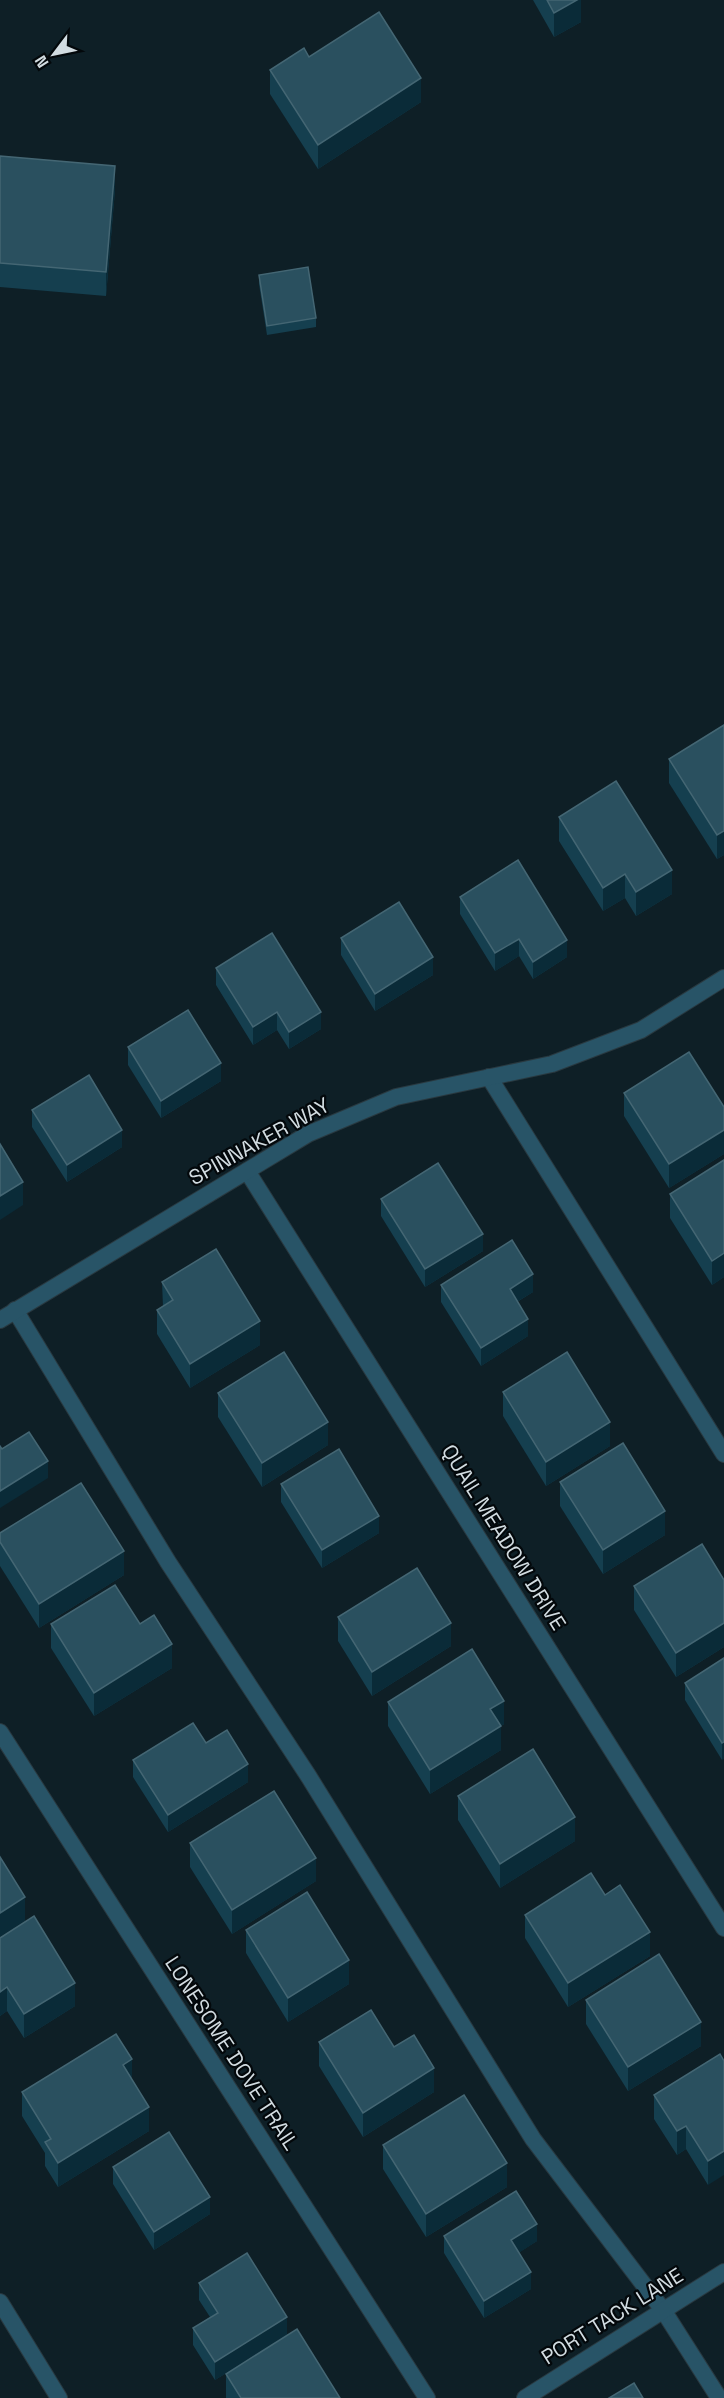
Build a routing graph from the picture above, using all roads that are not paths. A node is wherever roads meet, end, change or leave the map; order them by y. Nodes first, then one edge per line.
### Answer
1 (723, 980) edge
2 (489, 1077) junction
3 (246, 1171) junction
4 (15, 1310) junction
5 (0, 1320) edge
6 (724, 1454) edge
7 (0, 1732) edge
8 (724, 1928) edge
9 (724, 2272) edge
10 (0, 2302) edge
11 (663, 2310) junction
12 (59, 2398) edge
13 (427, 2398) edge
14 (525, 2398) edge
15 (719, 2398) edge

1 - 2 street, SPINNAKER WAY
2 - 3 street, SPINNAKER WAY
2 - 6 street
3 - 4 street, SPINNAKER WAY
3 - 8 street, QUAIL MEADOW DRIVE
4 - 5 street, SPINNAKER WAY
4 - 11 street
7 - 13 street, LONESOME DOVE TRAIL
9 - 11 street, PORT TACK LANE
10 - 12 street
11 - 14 street, PORT TACK LANE
11 - 15 street

